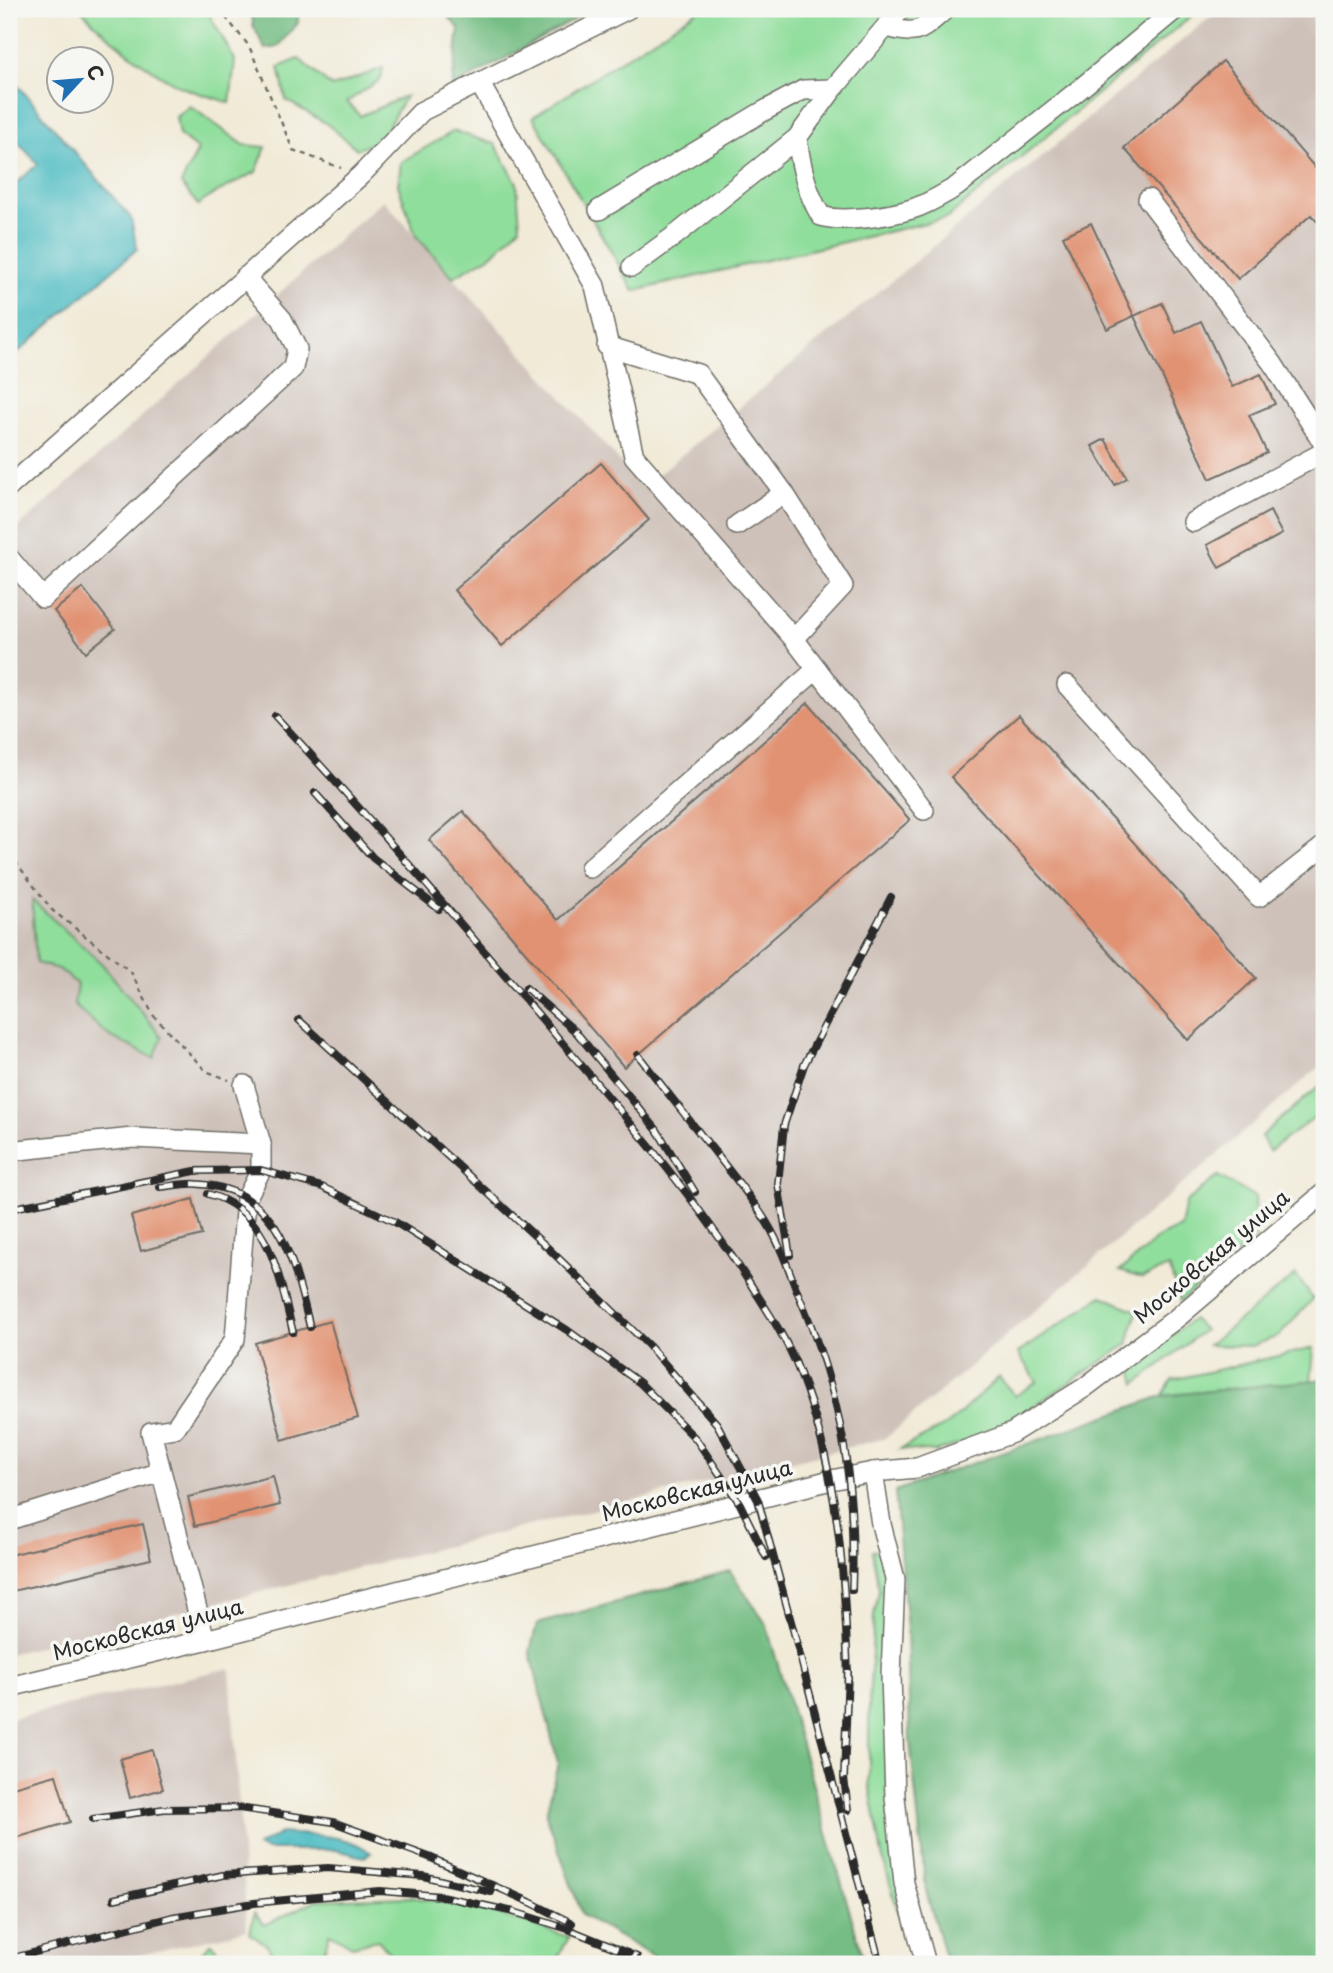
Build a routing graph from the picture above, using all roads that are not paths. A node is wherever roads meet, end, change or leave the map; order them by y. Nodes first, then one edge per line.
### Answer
1 (628, 9) edge
2 (901, 9) edge
3 (946, 9) edge
4 (1176, 9) edge
5 (887, 27) junction
6 (480, 84) junction
7 (832, 89) junction
8 (797, 138) junction
9 (1148, 199) dead end
10 (599, 210) dead end
11 (632, 267) dead end
12 (245, 277) junction
13 (607, 345) junction
14 (1324, 444) edge
15 (1324, 452) edge
16 (9, 487) edge
17 (784, 493) junction
18 (1193, 522) dead end
19 (737, 525) dead end
20 (9, 558) edge
21 (794, 639) junction
22 (817, 669) junction
23 (1067, 685) dead end
24 (924, 810) dead end
25 (1324, 846) edge
26 (590, 868) dead end
27 (244, 1085) road end
28 (261, 1144) junction
29 (9, 1151) edge
30 (1324, 1193) edge
31 (161, 1472) junction
32 (873, 1472) junction
33 (9, 1520) edge
34 (205, 1640) junction
35 (9, 1687) edge
36 (926, 1964) edge

1 - 6 street
2 - 5 street
3 - 5 street
4 - 8 street
5 - 7 street
6 - 12 street
6 - 13 street
7 - 8 street
7 - 10 street
8 - 11 street
9 - 14 street
12 - 16 street
12 - 20 street
13 - 17 street
13 - 21 street
15 - 18 street
17 - 19 street
17 - 21 street
21 - 22 street
22 - 24 street
22 - 26 street
23 - 25 street
27 - 28 street
28 - 29 street
28 - 31 street
30 - 32 street, Московская улица
31 - 33 street
31 - 34 street
32 - 34 street, Московская улица
32 - 36 street
34 - 35 street, Московская улица

